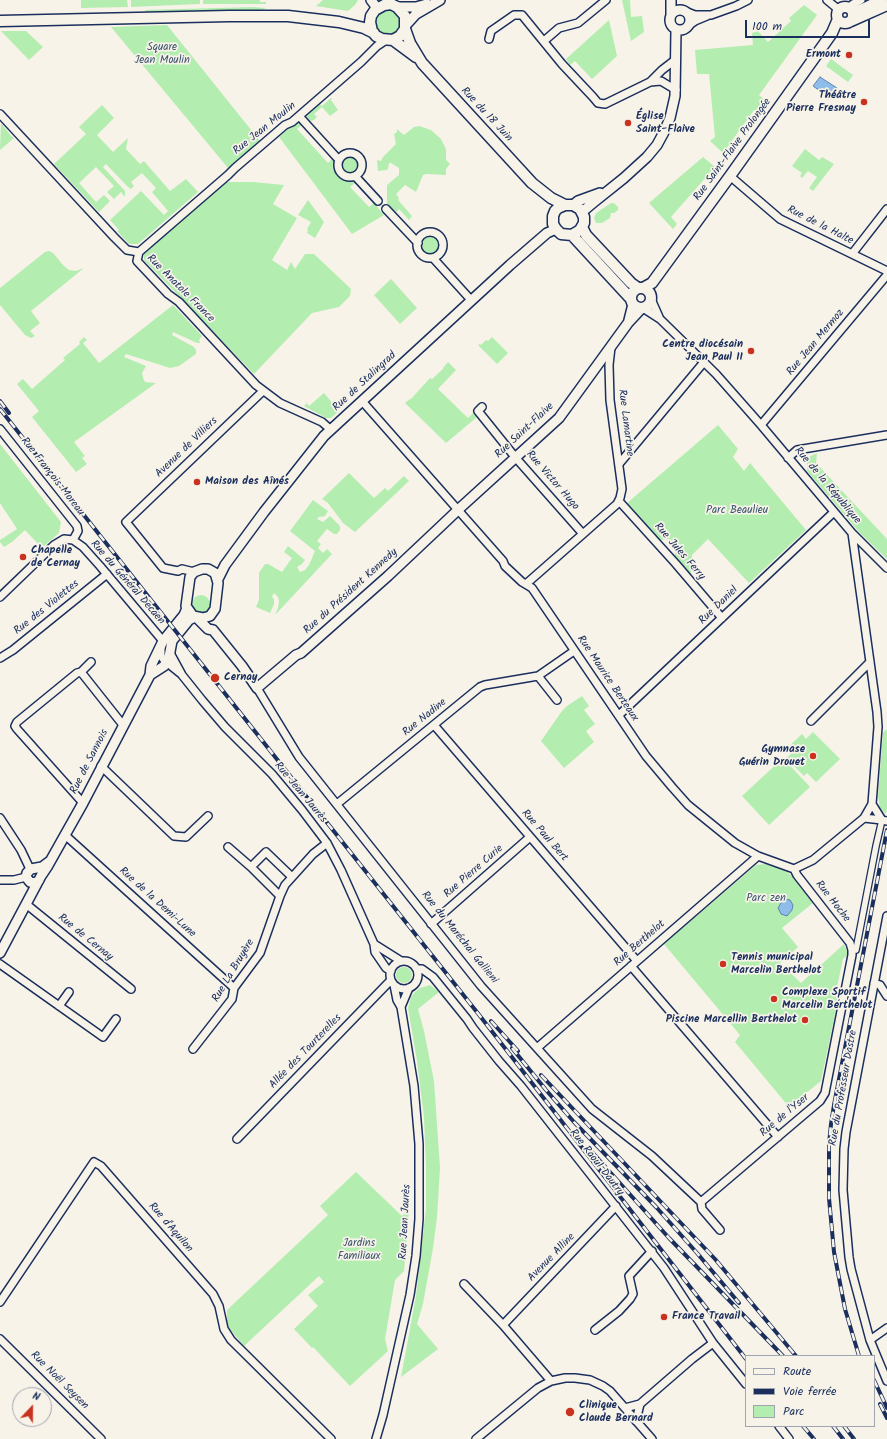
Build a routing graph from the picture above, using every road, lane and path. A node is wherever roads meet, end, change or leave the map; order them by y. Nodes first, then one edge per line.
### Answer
1 (606, 0) edge
2 (672, 0) edge
3 (748, 0) edge
4 (827, 0) edge
5 (860, 0) edge
6 (881, 0) edge
7 (439, 1) edge
8 (887, 5) edge
9 (397, 7) junction
10 (373, 8) edge
11 (684, 11) junction
12 (671, 15) junction
13 (711, 15) junction
14 (845, 16) junction
15 (0, 21) edge
16 (339, 22) junction
17 (405, 27) junction
18 (681, 31) junction
19 (374, 33) junction
20 (489, 39) dead end
21 (390, 40) junction
22 (544, 41) junction
23 (675, 60) junction
24 (422, 62) junction
25 (650, 82) junction
26 (676, 90) junction
27 (0, 114) edge
28 (299, 116) junction
29 (339, 160) junction
30 (355, 176) junction
31 (730, 176) junction
32 (532, 183) junction
33 (606, 192) junction
34 (378, 201) dead end
35 (569, 205) junction
36 (887, 209) edge
37 (386, 210) dead end
38 (582, 212) junction
39 (554, 215) junction
40 (582, 228) junction
41 (556, 229) junction
42 (572, 235) junction
43 (418, 243) junction
44 (139, 252) junction
45 (852, 254) junction
46 (433, 258) junction
47 (887, 271) edge
48 (887, 275) edge
49 (647, 291) junction
50 (471, 300) junction
51 (637, 305) junction
52 (660, 319) junction
53 (611, 347) junction
54 (704, 362) junction
55 (263, 391) junction
56 (362, 401) junction
57 (482, 408) dead end
58 (761, 424) junction
59 (0, 429) edge
60 (331, 430) junction
61 (887, 435) edge
62 (515, 457) junction
63 (788, 458) junction
64 (619, 464) junction
65 (619, 501) junction
66 (457, 510) junction
67 (834, 512) junction
68 (583, 534) junction
69 (852, 534) junction
70 (73, 540) junction
71 (887, 568) edge
72 (107, 574) junction
73 (192, 575) junction
74 (218, 579) junction
75 (526, 584) junction
76 (0, 597) edge
77 (187, 608) junction
78 (213, 612) junction
79 (196, 617) junction
80 (722, 618) junction
81 (212, 630) junction
82 (162, 644) junction
83 (574, 651) junction
84 (170, 652) junction
85 (0, 658) edge
86 (91, 662) dead end
87 (870, 662) junction
88 (166, 663) junction
89 (81, 672) junction
90 (150, 674) junction
91 (182, 675) junction
92 (538, 676) junction
93 (257, 688) junction
94 (557, 700) dead end
95 (619, 715) junction
96 (811, 721) dead end
97 (123, 725) junction
98 (434, 725) junction
99 (101, 766) junction
100 (83, 804) junction
101 (337, 804) junction
102 (870, 807) junction
103 (208, 816) dead end
104 (0, 818) edge
105 (864, 818) junction
106 (885, 820) edge
107 (65, 835) junction
108 (530, 837) junction
109 (326, 842) junction
110 (228, 847) dead end
111 (758, 856) junction
112 (251, 867) junction
113 (794, 869) junction
114 (33, 875) junction
115 (292, 877) junction
116 (0, 880) edge
117 (280, 896) junction
118 (28, 900) junction
119 (887, 916) edge
120 (431, 924) junction
121 (374, 944) junction
122 (854, 950) junction
123 (0, 953) edge
124 (401, 961) junction
125 (637, 961) junction
126 (0, 964) edge
127 (631, 966) junction
128 (417, 969) junction
129 (390, 971) junction
130 (393, 982) junction
131 (874, 984) junction
132 (234, 988) junction
133 (409, 988) junction
134 (131, 989) dead end
135 (69, 992) dead end
136 (887, 996) edge
137 (59, 1006) junction
138 (401, 1007) junction
139 (116, 1019) dead end
140 (537, 1048) junction
141 (194, 1049) dead end
142 (778, 1137) junction
143 (237, 1139) dead end
144 (701, 1202) junction
145 (616, 1206) junction
146 (720, 1230) dead end
147 (652, 1251) junction
148 (464, 1284) dead end
149 (0, 1302) edge
150 (503, 1325) junction
151 (887, 1328) edge
152 (595, 1330) dead end
153 (0, 1339) edge
154 (870, 1340) junction
155 (713, 1343) junction
156 (551, 1381) junction
157 (887, 1381) edge
158 (745, 1383) edge
159 (640, 1404) junction
160 (625, 1408) junction
161 (636, 1421) junction
162 (780, 1427) edge
163 (377, 1438) edge
164 (101, 1439) edge
165 (331, 1439) edge
166 (476, 1439) edge
167 (652, 1439) edge
168 (789, 1439) edge

1 - 22 street
2 - 11 street
2 - 12 street
3 - 13 street
4 - 14 street
5 - 14 street
6 - 14 main road
7 - 9 street
7 - 17 street
8 - 14 main road
9 - 10 main road
9 - 17 main road
10 - 16 main road
10 - 19 main road
11 - 12 street
11 - 13 street
11 - 18 street
12 - 18 street
13 - 18 street
14 - 31 main road, Rue Saint-Flaive Prolongée
15 - 16 main road
16 - 19 main road
17 - 21 main road
17 - 24 main road, Rue du 18 Juin
18 - 23 street
19 - 21 main road
20 - 22 street
21 - 24 main road
21 - 28 street, Rue Jean Moulin
22 - 25 street
23 - 25 street
23 - 26 street
24 - 32 main road, Rue du 18 Juin
25 - 26 street
26 - 33 street
27 - 44 street, Rue Anatole France
28 - 29 street
28 - 44 street, Rue Jean Moulin
29 - 30 street
29 - 30 street
30 - 34 street
31 - 45 street, Rue de la Halte
31 - 49 main road, Rue Saint-Flaive Prolongée
32 - 35 main road, Rue du 18 Juin
32 - 39 main road
33 - 35 street
33 - 38 street
35 - 38 main road
35 - 39 main road
36 - 45 street
37 - 43 street
38 - 40 main road
39 - 41 main road
40 - 42 main road
40 - 49 main road, Rue de la République
41 - 42 main road
41 - 50 street, Rue de Stalingrad
42 - 51 main road, Rue de la République
43 - 46 street
43 - 46 street
44 - 55 street, Rue Anatole France
45 - 47 street, Rue de la Halte
46 - 50 street
48 - 58 street, Rue Jean Mermoz
49 - 51 main road
49 - 51 main road
49 - 52 street, Rue de la République
50 - 56 street, Rue de Stalingrad
51 - 52 street, Rue de la République
51 - 53 street, Rue Saint-Flaive
52 - 54 street, Rue de la République
53 - 62 street, Rue Saint-Flaive
53 - 64 street, Rue Lamartine
54 - 58 street, Rue de la République
54 - 64 street
55 - 60 street, Rue Anatole France
55 - 73 street, Avenue de Villiers
56 - 60 street, Rue de Stalingrad
56 - 66 street, Rue Maurice Berteaux
57 - 62 street, Rue Victor Hugo
58 - 63 street, Rue de la République
59 - 70 street, Rue François Moreau
60 - 74 street, Rue de Stalingrad
61 - 63 street
62 - 66 street, Rue Saint-Flaive
62 - 68 street, Rue Victor Hugo
63 - 67 street, Rue de la République
64 - 65 street, Rue Lamartine
65 - 68 street
65 - 80 street, Rue Jules Ferry
66 - 75 street, Rue Maurice Berteaux
66 - 93 street, Rue du Président Kennedy
67 - 69 street, Rue de la République
67 - 80 street, Rue Daniel
68 - 75 street
69 - 71 street
69 - 87 street, Rue de la République
70 - 72 street, Rue du Général Decaen
70 - 76 street, Rue du Général Decaen
72 - 82 street, Rue du Général Decaen
72 - 85 street, Rue des Violettes
73 - 74 street
73 - 77 street
74 - 78 street
75 - 83 street, Rue Maurice Berteaux
77 - 79 street
77 - 82 street, Rue de Sannois
78 - 79 street
78 - 81 street
79 - 81 street, Rue du Maréchal Gallieni
79 - 84 street
80 - 95 street, Rue Daniel
81 - 93 street, Rue du Maréchal Gallieni
82 - 88 street
82 - 90 street, Rue de Sannois
83 - 92 street, Rue Nadine
83 - 95 street, Rue Maurice Berteaux
84 - 88 street
84 - 91 street, Rue Jean Jaurès
86 - 89 street
87 - 96 street
87 - 102 street, Rue de la République
88 - 90 street, Rue de Sannois
88 - 91 street, Rue Jean Jaurès
89 - 97 street
89 - 100 street
90 - 97 street, Rue de Sannois
91 - 109 street, Rue Jean Jaurès
92 - 94 street
92 - 98 street, Rue Nadine
93 - 101 street, Rue du Maréchal Gallieni
95 - 111 street, Rue Maurice Berteaux
97 - 99 street, Rue de Sannois
98 - 101 street, Rue Nadine
98 - 108 street, Rue Paul Bert
99 - 100 street, Rue de Sannois
99 - 103 street
100 - 107 street, Rue de Sannois
101 - 120 street, Rue du Maréchal Gallieni
102 - 105 street
102 - 106 street
104 - 114 street
105 - 106 street
105 - 113 street
106 - 122 street, Rue de l'Yser
107 - 114 street, Rue de Sannois
107 - 132 street, Rue de la Demi-Lune
108 - 120 street, Rue Pierre Curie
108 - 125 street, Rue Paul Bert
109 - 115 street, Rue La Bruyère
109 - 121 street, Rue Jean Jaurès
110 - 112 street
111 - 113 street, Rue Maurice Berteaux
111 - 125 street, Rue Berthelot
112 - 115 street
112 - 117 street
113 - 122 street, Rue Hoche
114 - 116 street
114 - 118 street
115 - 117 street, Rue La Bruyère
117 - 132 street, Rue La Bruyère
118 - 123 street
118 - 134 street, Rue de Cernay
119 - 131 street, Rue du Professeur Dastre
120 - 140 street, Rue du Maréchal Gallieni
121 - 124 street
121 - 129 street, Rue Jean Jaurès
122 - 142 street, Rue de l'Yser
124 - 128 street
124 - 129 street
125 - 127 street, Rue Berthelot
126 - 137 street
127 - 140 street, Rue Berthelot
127 - 142 street
128 - 133 street
128 - 145 street, Rue Raoul Dautry
129 - 130 street
130 - 133 street
130 - 138 street, Rue Jean Jaurès
130 - 143 street, Allée des Tourterelles
131 - 136 street
131 - 154 street, Rue du Professeur Dastre
132 - 141 street, Rue La Bruyère
133 - 138 street
135 - 137 street
137 - 139 street
138 - 163 street, Rue Jean Jaurès
140 - 144 street, Rue du Maréchal Gallieni
142 - 144 street, Rue de l'Yser
144 - 146 street, Rue du Maréchal Gallieni
145 - 147 street, Rue Raoul Dautry
145 - 150 street, Avenue Alline
147 - 152 street
147 - 155 street, Rue Raoul Dautry
148 - 150 street
149 - 165 street, Rue d'Aquilon
150 - 156 street
151 - 154 street
153 - 164 street, Rue Noël Seysen
154 - 157 street, Rue du Professeur Dastre
155 - 158 street, Rue Raoul Dautry
155 - 159 street
156 - 160 street
156 - 166 street
159 - 160 street
159 - 161 street
160 - 161 street
161 - 167 street
162 - 168 street

